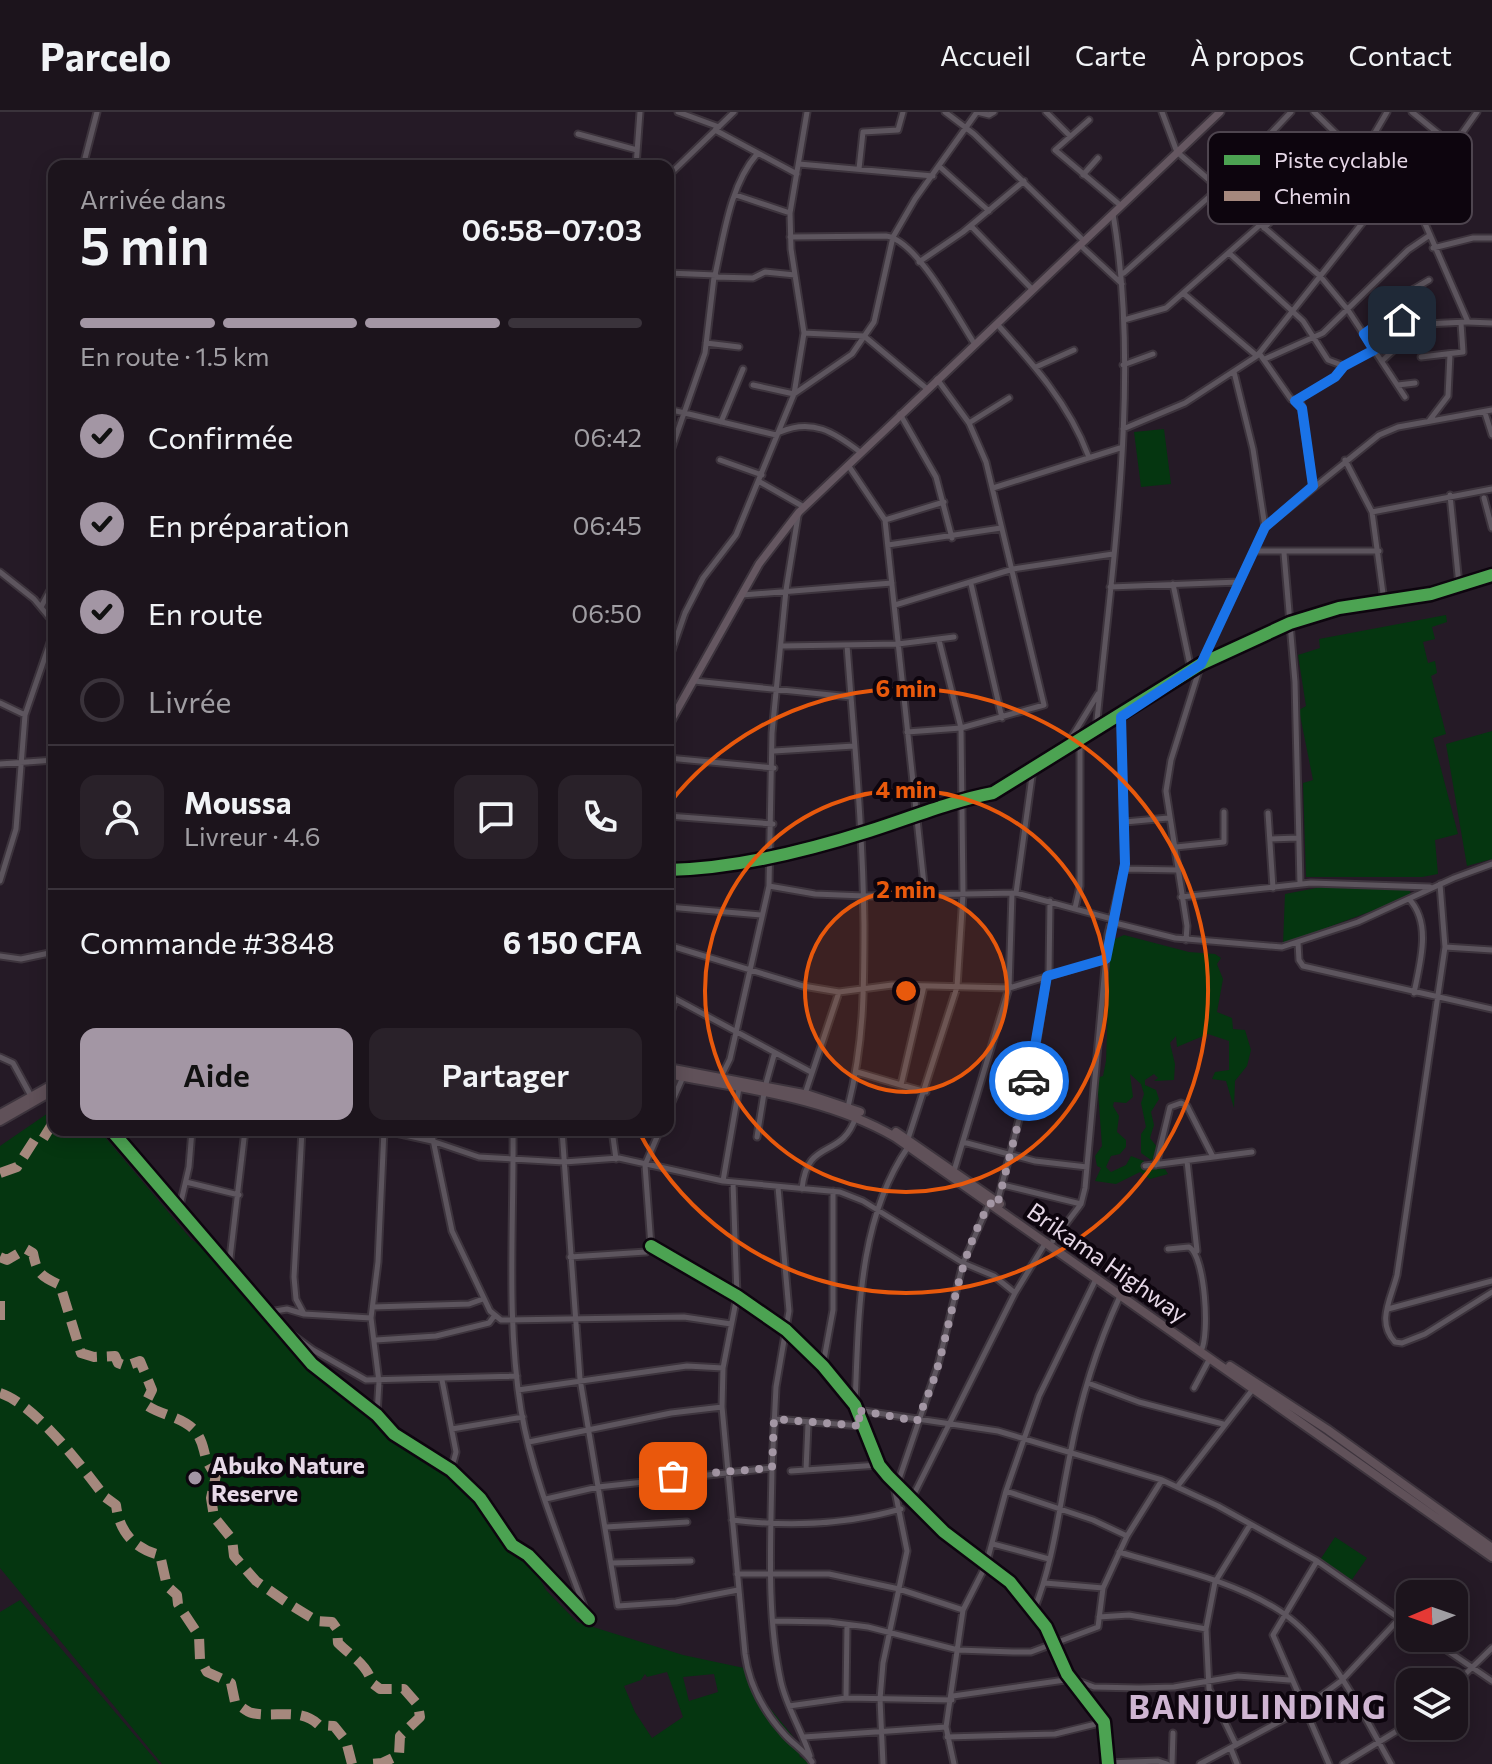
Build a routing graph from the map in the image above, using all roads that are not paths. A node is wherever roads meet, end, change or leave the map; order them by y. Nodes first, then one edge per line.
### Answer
1 (97, 112) edge
2 (640, 112) edge
3 (678, 112) edge
4 (734, 112) edge
5 (807, 112) edge
6 (903, 112) edge
7 (945, 112) edge
8 (977, 112) edge
9 (994, 112) edge
10 (1046, 112) edge
11 (1165, 112) edge
12 (1220, 112) edge
13 (1291, 112) edge
14 (1314, 112) edge
15 (1387, 112) edge
16 (1412, 112) edge
17 (1477, 112) edge
18 (1089, 120) dead end
19 (964, 126) junction
20 (717, 128) junction
21 (1272, 132) edge
22 (1333, 132) edge
23 (1375, 132) edge
24 (1437, 132) edge
25 (1464, 132) edge
26 (578, 134) dead end
27 (1070, 136) junction
28 (637, 150) junction
29 (1177, 152) junction
30 (757, 154) junction
31 (1098, 158) dead end
32 (85, 160) edge
33 (636, 160) edge
34 (799, 164) junction
35 (940, 167) junction
36 (859, 169) junction
37 (674, 170) edge
38 (797, 174) junction
39 (1083, 175) junction
40 (933, 176) junction
41 (1208, 179) edge
42 (1024, 181) junction
43 (736, 195) junction
44 (1208, 198) edge
45 (1120, 205) junction
46 (989, 211) junction
47 (1113, 212) junction
48 (790, 213) junction
49 (1260, 224) edge
50 (1361, 224) edge
51 (1425, 224) edge
52 (971, 226) junction
53 (1262, 226) junction
54 (1430, 235) junction
55 (790, 237) junction
56 (893, 237) junction
57 (1492, 238) edge
58 (1081, 242) junction
59 (1433, 248) junction
60 (1229, 253) junction
61 (919, 262) junction
62 (674, 273) edge
63 (1123, 274) junction
64 (716, 275) junction
65 (795, 275) junction
66 (1320, 276) junction
67 (1429, 280) dead end
68 (1123, 285) junction
69 (1032, 289) junction
70 (1183, 293) junction
71 (1348, 310) junction
72 (1292, 314) junction
73 (1389, 316) junction
74 (1124, 320) junction
75 (1411, 322) junction
76 (1464, 322) junction
77 (996, 323) junction
78 (1492, 323) edge
79 (804, 333) junction
80 (1364, 334) junction
81 (864, 336) junction
82 (1315, 337) junction
83 (706, 343) junction
84 (974, 343) junction
85 (739, 347) dead end
86 (1074, 350) dead end
87 (1374, 350) junction
88 (1153, 354) dead end
89 (1258, 354) junction
90 (1450, 354) junction
91 (1421, 357) dead end
92 (1265, 359) junction
93 (1382, 361) junction
94 (1123, 365) junction
95 (1344, 366) junction
96 (1036, 367) junction
97 (743, 369) dead end
98 (1234, 372) junction
99 (937, 378) junction
100 (1415, 383) dead end
101 (753, 385) dead end
102 (1398, 385) junction
103 (926, 388) junction
104 (794, 394) junction
105 (1405, 397) dead end
106 (1009, 398) dead end
107 (1295, 401) junction
108 (674, 410) edge
109 (1492, 410) edge
110 (685, 413) junction
111 (899, 413) junction
112 (1485, 413) junction
113 (721, 422) junction
114 (969, 423) junction
115 (1428, 423) junction
116 (1123, 429) junction
117 (778, 434) junction
118 (1492, 435) edge
119 (674, 443) edge
120 (1120, 448) junction
121 (860, 452) junction
122 (1088, 455) junction
123 (720, 460) dead end
124 (1345, 460) junction
125 (848, 464) junction
126 (761, 478) junction
127 (1313, 486) junction
128 (993, 488) junction
129 (1492, 489) edge
130 (1450, 495) junction
131 (1484, 498) dead end
132 (944, 502) junction
133 (801, 509) junction
134 (1372, 512) junction
135 (885, 520) junction
136 (1001, 527) junction
137 (1265, 527) junction
138 (1492, 528) edge
139 (952, 538) junction
140 (888, 545) junction
141 (1254, 551) junction
142 (1379, 551) junction
143 (1284, 553) junction
144 (1113, 554) junction
145 (1013, 569) junction
146 (0, 572) edge
147 (1492, 575) edge
148 (1239, 582) junction
149 (892, 583) junction
150 (971, 584) junction
151 (1173, 584) junction
152 (1459, 585) junction
153 (1110, 587) junction
154 (786, 590) junction
155 (48, 594) edge
156 (741, 595) junction
157 (1384, 601) junction
158 (895, 605) junction
159 (41, 607) junction
160 (48, 615) edge
161 (1290, 623) junction
162 (954, 637) dead end
163 (939, 640) junction
164 (898, 644) junction
165 (674, 645) edge
166 (847, 645) junction
167 (783, 646) junction
168 (48, 648) edge
169 (1201, 664) junction
170 (1191, 670) junction
171 (693, 681) junction
172 (1100, 690) junction
173 (777, 691) junction
174 (851, 697) junction
175 (0, 703) edge
176 (674, 707) edge
177 (678, 708) junction
178 (25, 715) junction
179 (674, 715) edge
180 (1121, 717) junction
181 (1002, 718) junction
182 (961, 728) junction
183 (1096, 731) junction
184 (907, 732) junction
185 (1080, 739) junction
186 (854, 746) junction
187 (1065, 747) junction
188 (774, 751) junction
189 (674, 759) edge
190 (48, 761) edge
191 (0, 764) edge
192 (20, 765) junction
193 (774, 768) junction
194 (1033, 769) junction
195 (964, 799) junction
196 (1224, 812) dead end
197 (1268, 813) dead end
198 (674, 816) edge
199 (915, 816) junction
200 (1168, 818) junction
201 (1125, 822) junction
202 (773, 824) junction
203 (863, 833) junction
204 (1298, 838) junction
205 (1270, 839) junction
206 (1176, 847) junction
207 (771, 855) junction
208 (1492, 864) edge
209 (2, 868) edge
210 (1124, 869) junction
211 (674, 870) edge
212 (1178, 870) junction
213 (0, 881) edge
214 (1300, 884) junction
215 (1440, 884) junction
216 (769, 886) junction
217 (1431, 887) junction
218 (1273, 888) junction
219 (1014, 893) junction
220 (925, 894) junction
221 (963, 894) junction
222 (864, 896) junction
223 (1181, 897) junction
224 (1409, 899) junction
225 (1050, 901) junction
226 (674, 908) edge
227 (1075, 908) junction
228 (761, 915) junction
229 (1111, 920) junction
230 (1186, 940) junction
231 (1298, 943) junction
232 (674, 947) edge
233 (1445, 947) junction
234 (1492, 950) edge
235 (48, 953) edge
236 (0, 956) edge
237 (1106, 959) junction
238 (750, 971) junction
239 (1048, 975) junction
240 (924, 986) junction
241 (957, 987) junction
242 (865, 988) junction
243 (1009, 988) junction
244 (839, 992) junction
245 (1414, 993) junction
246 (1436, 998) junction
247 (675, 1000) joint
248 (674, 1003) edge
249 (1492, 1009) edge
250 (736, 1034) junction
251 (774, 1055) junction
252 (0, 1057) edge
253 (674, 1072) edge
254 (811, 1072) junction
255 (857, 1072) junction
256 (674, 1073) edge
257 (683, 1077) junction
258 (721, 1078) junction
259 (901, 1085) junction
260 (48, 1087) edge
261 (739, 1088) junction
262 (764, 1090) junction
263 (926, 1092) junction
264 (48, 1093) edge
265 (805, 1095) junction
266 (31, 1096) junction
267 (674, 1097) edge
268 (848, 1107) junction
269 (0, 1114) edge
270 (856, 1116) junction
271 (0, 1121) edge
272 (116, 1136) edge
273 (191, 1136) edge
274 (244, 1136) edge
275 (302, 1136) edge
276 (383, 1136) edge
277 (410, 1136) edge
278 (432, 1136) edge
279 (513, 1136) edge
280 (562, 1136) edge
281 (613, 1136) edge
282 (657, 1136) edge
283 (757, 1137) dead end
284 (432, 1141) junction
285 (963, 1142) junction
286 (908, 1143) junction
287 (1252, 1152) dead end
288 (1012, 1154) junction
289 (1213, 1157) junction
290 (616, 1159) junction
291 (513, 1161) junction
292 (1187, 1161) junction
293 (564, 1162) junction
294 (645, 1165) junction
295 (1156, 1165) junction
296 (1145, 1166) dead end
297 (1087, 1167) junction
298 (954, 1171) junction
299 (723, 1181) junction
300 (186, 1182) junction
301 (733, 1182) junction
302 (1003, 1185) junction
303 (778, 1187) junction
304 (802, 1189) junction
305 (833, 1191) junction
306 (239, 1195) junction
307 (994, 1204) junction
308 (1081, 1204) junction
309 (179, 1210) junction
310 (879, 1210) junction
311 (1050, 1242) junction
312 (651, 1246) junction
313 (1168, 1249) dead end
314 (1197, 1252) junction
315 (570, 1257) junction
316 (963, 1263) junction
317 (229, 1267) junction
318 (1096, 1278) junction
319 (1492, 1281) edge
320 (1492, 1292) edge
321 (1015, 1293) junction
322 (1120, 1295) junction
323 (737, 1296) junction
324 (483, 1299) junction
325 (373, 1307) junction
326 (1387, 1309) junction
327 (269, 1312) junction
328 (304, 1314) junction
329 (495, 1315) junction
330 (371, 1318) junction
331 (515, 1321) junction
332 (577, 1321) junction
333 (277, 1323) junction
334 (731, 1324) junction
335 (786, 1330) junction
336 (376, 1340) junction
337 (1202, 1349) junction
338 (1210, 1358) junction
339 (823, 1366) junction
340 (723, 1368) junction
341 (517, 1376) junction
342 (580, 1379) junction
343 (442, 1380) junction
344 (379, 1382) junction
345 (1088, 1383) junction
346 (1194, 1388) dead end
347 (1253, 1389) junction
348 (518, 1390) junction
349 (722, 1407) junction
350 (856, 1408) junction
351 (377, 1415) junction
352 (523, 1417) junction
353 (774, 1419) junction
354 (917, 1421) junction
355 (808, 1423) junction
356 (1223, 1424) junction
357 (949, 1425) junction
358 (862, 1426) junction
359 (452, 1429) junction
360 (586, 1431) junction
361 (1024, 1439) junction
362 (529, 1442) junction
363 (1070, 1451) junction
364 (879, 1465) junction
365 (772, 1468) junction
366 (451, 1470) junction
367 (806, 1470) junction
368 (791, 1471) dead end
369 (728, 1474) junction
370 (1162, 1480) junction
371 (898, 1485) junction
372 (598, 1487) junction
373 (1177, 1487) junction
374 (1006, 1491) junction
375 (912, 1498) junction
376 (546, 1499) junction
377 (901, 1509) junction
378 (1059, 1511) junction
379 (732, 1520) junction
380 (687, 1522) dead end
381 (771, 1525) junction
382 (1250, 1525) junction
383 (606, 1527) junction
384 (1127, 1536) junction
385 (993, 1544) junction
386 (1492, 1548) edge
387 (1119, 1552) junction
388 (1492, 1557) edge
389 (1049, 1559) junction
390 (691, 1561) dead end
391 (1317, 1561) junction
392 (612, 1563) junction
393 (986, 1565) junction
394 (737, 1574) junction
395 (772, 1574) junction
396 (1215, 1582) junction
397 (1045, 1583) junction
398 (1103, 1588) junction
399 (899, 1589) junction
400 (738, 1590) junction
401 (963, 1610) junction
402 (1034, 1610) junction
403 (1283, 1613) junction
404 (1099, 1617) junction
405 (1396, 1617) edge
406 (774, 1621) junction
407 (1396, 1622) edge
408 (847, 1625) junction
409 (1206, 1629) junction
410 (888, 1633) junction
411 (1051, 1644) junction
412 (1492, 1648) edge
413 (958, 1650) junction
414 (1450, 1652) edge
415 (1473, 1667) junction
416 (1468, 1672) edge
417 (1072, 1679) junction
418 (1289, 1680) junction
419 (1341, 1681) junction
420 (1492, 1681) edge
421 (1208, 1682) junction
422 (846, 1698) junction
423 (953, 1698) junction
424 (880, 1699) junction
425 (789, 1706) junction
426 (1303, 1709) junction
427 (1104, 1722) junction
428 (946, 1727) junction
429 (880, 1733) junction
430 (1173, 1733) dead end
431 (1396, 1733) edge
432 (804, 1737) junction
433 (947, 1737) junction
434 (1380, 1744) junction
435 (1233, 1747) junction
436 (812, 1763) edge
437 (883, 1764) edge
438 (954, 1764) edge
439 (1108, 1764) edge
440 (1170, 1764) edge
441 (1200, 1764) edge
442 (1237, 1764) edge
443 (1329, 1764) edge
444 (1343, 1764) edge
445 (1391, 1764) edge

1 - 32 street
2 - 28 street
3 - 20 street
4 - 20 street
5 - 34 street
6 - 36 street
7 - 19 street
8 - 9 street
8 - 19 street
10 - 27 street
11 - 29 street
12 - 29 main road
13 - 21 street
14 - 22 street
15 - 23 street
16 - 24 street
17 - 25 street
18 - 27 street
19 - 35 street
19 - 42 street
20 - 30 street
20 - 37 street
26 - 28 street
27 - 39 street
28 - 33 street
29 - 41 street
29 - 45 main road
30 - 38 street
30 - 43 street
31 - 39 street
34 - 36 street
34 - 38 street
35 - 40 street
35 - 46 street
36 - 40 street
38 - 48 street
39 - 45 street
40 - 56 street
42 - 46 street
42 - 58 street
43 - 48 street
43 - 64 street
44 - 63 street
45 - 47 main road
46 - 52 street
47 - 58 main road
47 - 63 street
48 - 55 street
49 - 53 street
50 - 66 street
51 - 54 street
52 - 61 street
52 - 69 street
53 - 60 street
53 - 66 street
54 - 59 street
54 - 71 street
55 - 56 street
55 - 65 street
56 - 61 street
56 - 81 street
57 - 59 street
58 - 68 street
58 - 69 main road
59 - 76 street
60 - 70 street
60 - 72 street
61 - 84 street
62 - 64 street
63 - 68 street
64 - 65 street
64 - 83 street
65 - 79 street
66 - 71 street
66 - 72 street
67 - 73 street
68 - 74 street
69 - 77 main road
70 - 74 street
70 - 89 street
71 - 80 street
71 - 82 street
72 - 82 street
72 - 89 street
73 - 75 street
73 - 80 street
74 - 94 street
75 - 76 street
75 - 93 street
76 - 78 street
76 - 90 street
77 - 84 main road
77 - 96 street
79 - 81 street
79 - 104 street
80 - 87 street
81 - 103 street
81 - 104 street
82 - 92 street
82 - 95 street
83 - 85 street
83 - 110 street
84 - 99 main road
86 - 96 street
87 - 93 street
87 - 95 street
88 - 94 street
89 - 92 street
89 - 98 street
90 - 91 street
90 - 115 street
92 - 107 street
93 - 102 street
94 - 116 street
95 - 107 street
96 - 122 street
97 - 113 street
98 - 116 street
98 - 137 street
99 - 103 main road
99 - 114 street
100 - 102 street
101 - 104 street
102 - 105 street
103 - 111 main road
104 - 117 street
106 - 114 street
107 - 127 street
108 - 110 street
109 - 112 street
110 - 113 street
110 - 119 street
111 - 121 main road
111 - 132 street
112 - 115 street
112 - 118 street
113 - 117 street
114 - 128 street
115 - 124 street
116 - 120 street
117 - 121 street
117 - 126 street
120 - 122 street
120 - 144 street
121 - 125 main road
122 - 128 street
123 - 126 street
124 - 127 street
124 - 134 street
125 - 133 main road
125 - 135 street
126 - 133 street
126 - 165 street
127 - 137 street
128 - 136 street
129 - 130 street
130 - 134 street
130 - 152 street
131 - 138 street
132 - 135 street
132 - 139 street
133 - 154 street
133 - 156 main road
134 - 142 street
135 - 140 street
136 - 139 street
136 - 145 street
137 - 141 street
139 - 140 street
140 - 149 street
141 - 143 street
141 - 148 street
142 - 143 street
142 - 157 street
143 - 161 street
144 - 145 street
144 - 153 street
145 - 150 street
145 - 181 street
146 - 159 street
147 - 152 street
148 - 151 street
148 - 169 street
149 - 154 street
149 - 158 street
150 - 158 street
150 - 181 street
151 - 153 street
151 - 170 street
152 - 157 street
153 - 172 street
154 - 156 street
154 - 167 street
155 - 159 street
156 - 171 main road
157 - 161 street
158 - 164 street
159 - 160 street
161 - 169 street
161 - 204 street
162 - 163 street
163 - 164 street
163 - 182 street
164 - 166 street
164 - 184 street
166 - 167 street
166 - 174 street
167 - 173 street
168 - 178 street
169 - 170 street
169 - 200 street
170 - 180 street
171 - 173 street
171 - 177 main road
172 - 183 street
172 - 187 street
173 - 174 street
173 - 188 street
174 - 186 street
175 - 178 street
176 - 177 street
177 - 179 main road
178 - 192 street
180 - 183 street
180 - 201 street
181 - 182 street
182 - 184 street
182 - 195 street
183 - 185 street
184 - 199 street
185 - 187 street
185 - 227 street
186 - 188 street
186 - 203 street
187 - 194 street
188 - 193 street
189 - 193 street
190 - 192 street
191 - 192 street
192 - 209 street
193 - 202 street
194 - 195 street
194 - 219 street
195 - 199 street
195 - 221 street
196 - 206 street
197 - 205 street
198 - 202 street
199 - 203 street
199 - 220 street
200 - 201 street
200 - 206 street
201 - 210 street
202 - 207 street
203 - 207 street
203 - 222 street
204 - 205 street
204 - 214 street
205 - 218 street
206 - 212 street
207 - 211 street
207 - 216 street
208 - 215 street
209 - 213 street
210 - 212 street
210 - 229 street
212 - 223 street
214 - 217 street
214 - 218 street
215 - 217 street
215 - 233 street
216 - 222 street
216 - 228 street
217 - 224 street
218 - 223 street
219 - 221 street
219 - 225 street
219 - 243 street
220 - 221 street
220 - 222 street
221 - 241 street
222 - 242 street
223 - 230 street
224 - 231 street
224 - 245 street
225 - 227 street
225 - 239 street
226 - 228 street
227 - 229 street
228 - 238 street
229 - 230 street
229 - 237 street
230 - 231 street
231 - 245 street
232 - 238 street
233 - 234 street
233 - 246 street
235 - 236 street
237 - 239 street
237 - 297 street
238 - 244 street
238 - 250 street
239 - 243 street
239 - 288 street
240 - 241 street
240 - 242 street
240 - 259 street
241 - 243 street
241 - 263 street
242 - 244 street
242 - 255 street
243 - 285 street
244 - 254 street
245 - 246 street
246 - 249 street
246 - 326 street
247 - 248 street
247 - 250 street
250 - 251 street
250 - 258 street
251 - 254 street
251 - 262 street
252 - 266 street
253 - 258 highway, Brikama Highway
254 - 265 street
255 - 259 street
255 - 268 street
256 - 257 highway, Brikama Highway
257 - 261 highway, Brikama Highway
257 - 267 street
258 - 262 highway, Brikama Highway
259 - 263 street
260 - 266 highway
261 - 262 highway, Brikama Highway
261 - 299 street
262 - 265 highway, Brikama Highway
262 - 270 highway, Brikama Highway
262 - 283 street
263 - 286 street
264 - 271 highway
265 - 268 highway, Brikama Highway
266 - 269 highway
268 - 286 highway, Brikama Highway
270 - 286 highway, Brikama Highway
270 - 304 street
272 - 309 street
273 - 300 street
274 - 306 street
275 - 328 street
276 - 325 street
277 - 284 street
278 - 284 street
279 - 291 street
280 - 293 street
281 - 290 street
282 - 294 street
284 - 291 street
284 - 324 street
285 - 288 street
285 - 298 street
286 - 298 highway, Brikama Highway
286 - 307 highway, Brikama Highway
286 - 310 street
287 - 289 street
288 - 297 street
288 - 302 street
289 - 292 street
289 - 295 street
290 - 293 street
290 - 294 street
291 - 293 street
291 - 331 street
292 - 295 street
292 - 314 street
293 - 315 street
294 - 299 street
294 - 312 street
295 - 296 street
297 - 308 street
298 - 307 highway, Brikama Highway
299 - 301 street
300 - 306 street
300 - 309 street
301 - 303 street
301 - 323 street
302 - 307 street
302 - 308 street
303 - 304 street
303 - 335 street
304 - 305 street
305 - 310 street
305 - 339 street
306 - 317 street
307 - 311 highway, Brikama Highway
307 - 316 street
308 - 311 street
309 - 317 street
310 - 316 street
310 - 350 street
311 - 318 highway, Brikama Highway
311 - 321 street
311 - 337 highway, Brikama Highway
312 - 315 street
312 - 323 street
313 - 314 street
314 - 337 street
315 - 332 street
316 - 321 street
316 - 354 street
317 - 327 street
318 - 322 highway, Brikama Highway
318 - 361 street
319 - 326 street
320 - 326 street
321 - 357 street
322 - 337 highway, Brikama Highway
322 - 345 street
323 - 334 street
323 - 335 street
324 - 325 street
324 - 329 street
325 - 330 street
327 - 328 street
327 - 333 street
328 - 330 street
329 - 331 street
329 - 336 street
330 - 336 street
331 - 332 street
331 - 341 street
332 - 334 street
332 - 342 street
333 - 344 street
333 - 351 street
334 - 340 street
335 - 339 street
335 - 353 street
336 - 344 street
337 - 338 highway, Brikama Highway
337 - 386 highway, Brikama Highway
338 - 346 street
338 - 347 highway, Brikama Highway
339 - 350 street
340 - 342 street
340 - 349 street
341 - 343 street
341 - 348 street
342 - 348 street
342 - 360 street
343 - 344 street
343 - 359 street
344 - 351 street
345 - 356 street
345 - 363 street
347 - 356 street
347 - 388 highway, Brikama Highway
348 - 352 street
349 - 360 street
349 - 369 street
350 - 354 street
350 - 358 street
351 - 366 street
352 - 359 street
352 - 362 street
353 - 355 street
353 - 365 street
354 - 357 street
354 - 371 street
355 - 358 street
355 - 367 street
356 - 373 street
357 - 361 street
357 - 375 street
358 - 364 street
359 - 366 street
360 - 362 street
360 - 372 street
361 - 363 street
361 - 374 street
362 - 376 street
363 - 370 street
363 - 378 street
364 - 367 street
364 - 371 street
365 - 369 street
365 - 381 street
366 - 376 street
367 - 368 street
369 - 372 street
369 - 379 street
370 - 373 street
370 - 384 street
371 - 375 street
371 - 377 street
372 - 376 street
372 - 383 street
373 - 382 street
374 - 378 street
374 - 385 street
375 - 393 street
377 - 381 street
377 - 399 street
378 - 384 street
378 - 389 street
379 - 381 street
379 - 394 street
380 - 383 street
381 - 395 street
382 - 391 street
382 - 396 street
383 - 392 street
384 - 387 street
385 - 389 street
385 - 393 street
387 - 396 street
387 - 398 street
389 - 397 street
390 - 392 street
391 - 403 street
391 - 405 street
392 - 400 street
393 - 401 street
393 - 402 street
394 - 395 street
394 - 400 street
395 - 399 street
395 - 406 street
396 - 403 street
396 - 409 street
397 - 398 street
397 - 402 street
398 - 404 street
399 - 401 street
399 - 410 street
400 - 436 street
401 - 413 street
402 - 411 street
403 - 418 street
403 - 419 street
404 - 409 street
404 - 411 street
406 - 408 street
406 - 425 street
407 - 419 street
408 - 410 street
408 - 422 street
409 - 421 street
410 - 413 street
410 - 424 street
411 - 413 street
411 - 417 street
412 - 415 street
413 - 423 street
414 - 415 street
415 - 416 street
415 - 420 street
417 - 421 street
417 - 423 street
417 - 427 street
418 - 421 street
418 - 426 street
419 - 426 street
419 - 434 street
421 - 435 street
422 - 424 street
422 - 425 street
423 - 424 street
423 - 428 street
424 - 429 street
425 - 432 street
426 - 435 street
426 - 443 street
427 - 433 street
427 - 439 street
428 - 429 street
428 - 433 street
429 - 432 street
429 - 437 street
430 - 440 street
431 - 434 street
432 - 436 street
433 - 438 street
434 - 444 street
434 - 445 street
435 - 441 street
435 - 442 street
439 - 440 street

